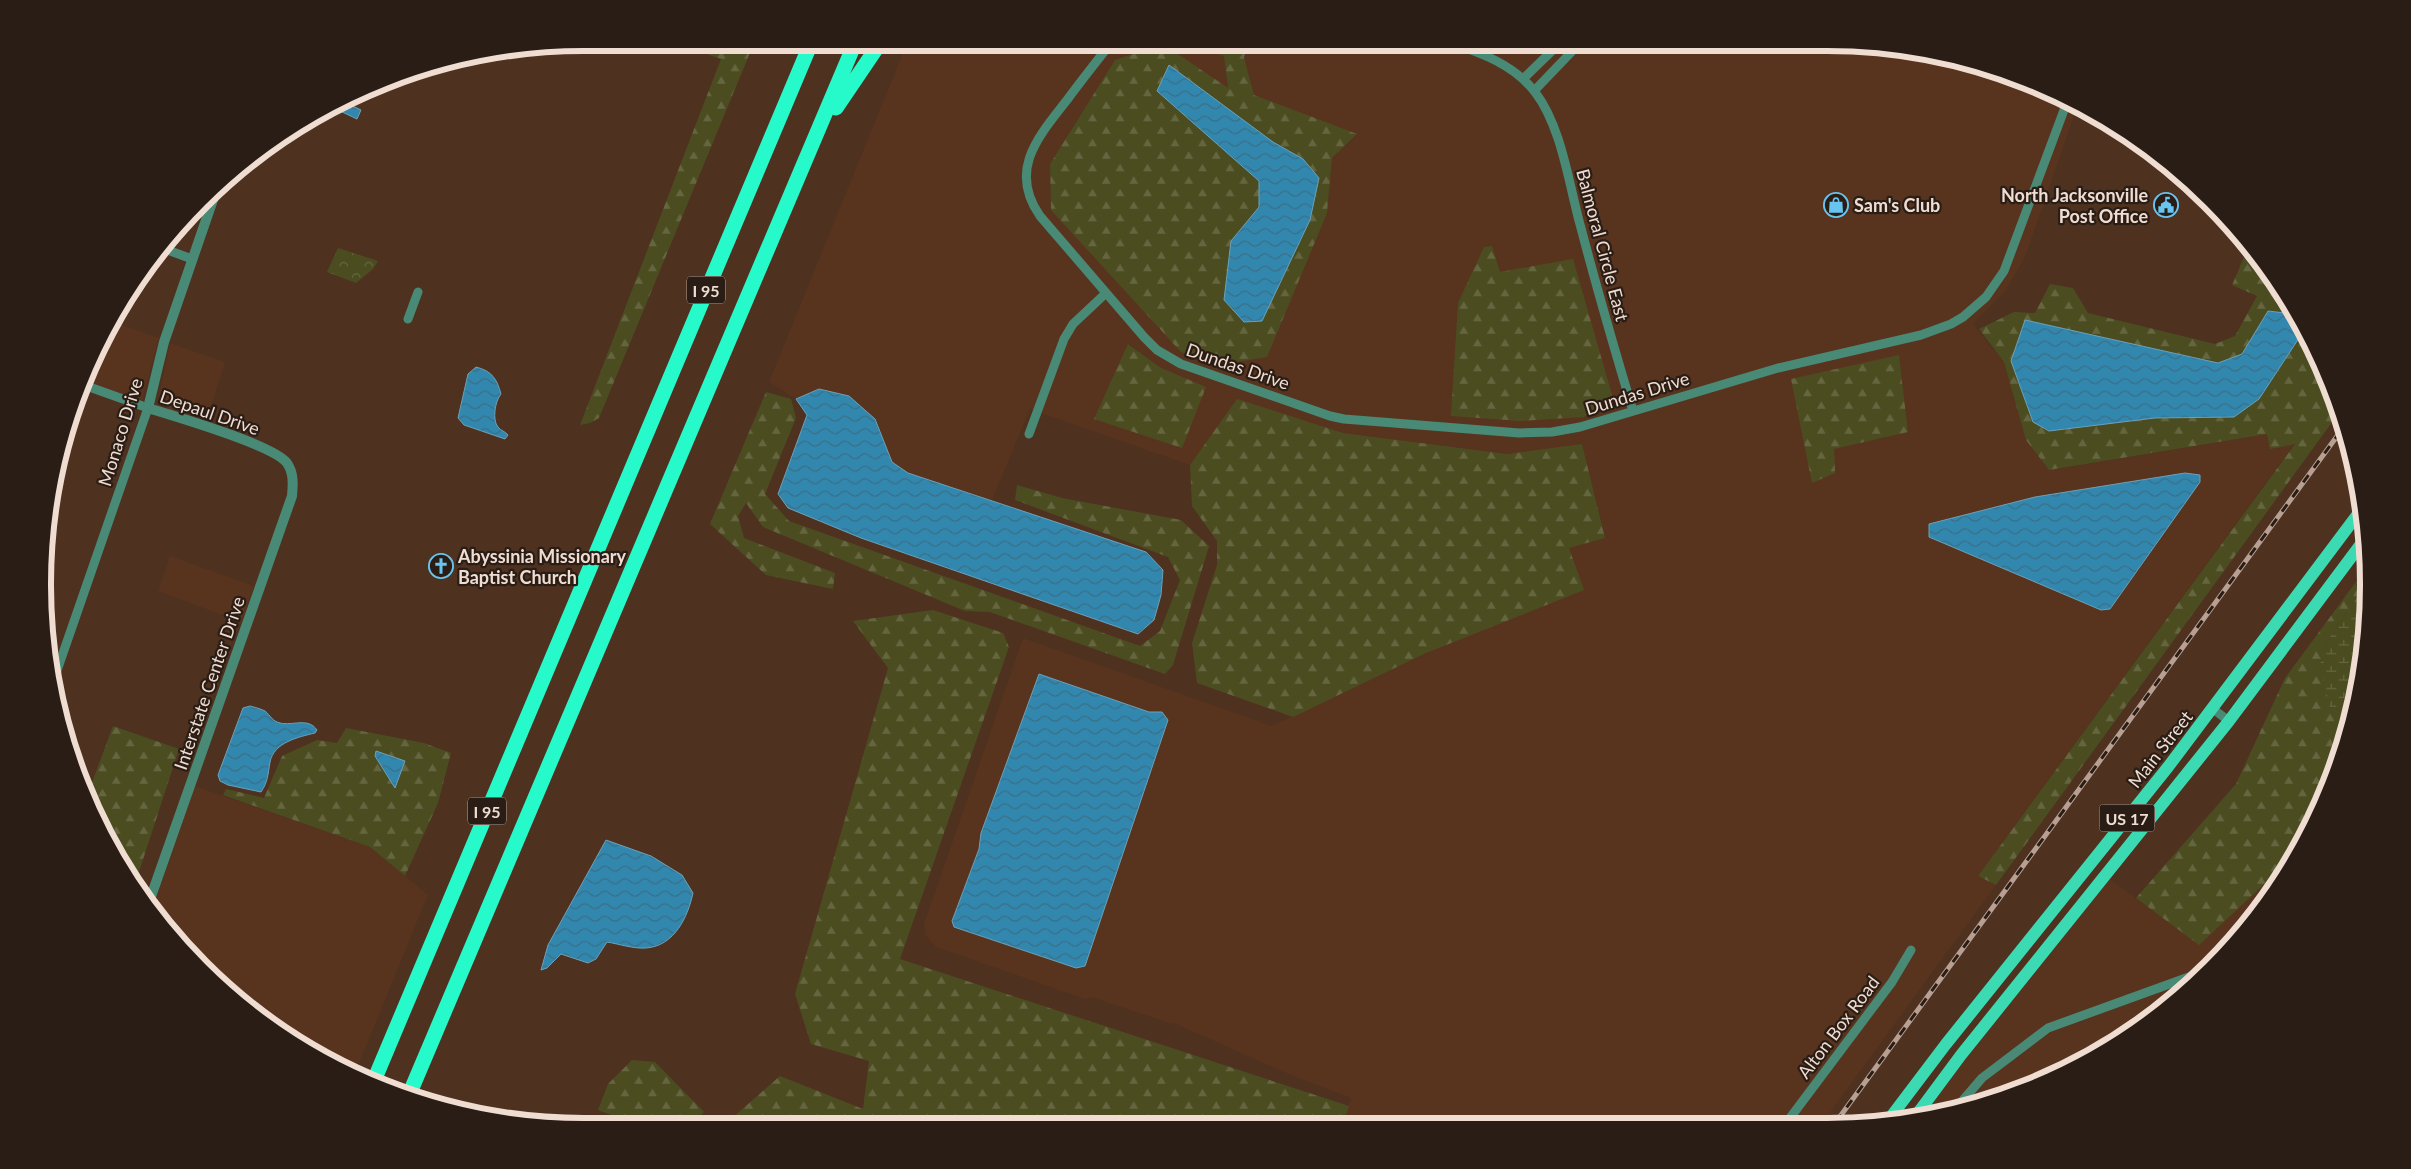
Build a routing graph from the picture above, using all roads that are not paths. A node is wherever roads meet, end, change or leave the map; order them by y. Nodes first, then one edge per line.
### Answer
1 (797, 51) edge
2 (807, 51) edge
3 (851, 51) edge
4 (874, 51) edge
5 (1104, 51) edge
6 (1474, 51) edge
7 (1551, 51) edge
8 (1572, 51) edge
9 (1523, 79) junction
10 (1534, 91) junction
11 (2066, 108) edge
12 (778, 118) junction
13 (814, 141) junction
14 (212, 203) edge
15 (169, 251) edge
16 (192, 259) junction
17 (418, 292) dead end
18 (1105, 294) junction
19 (408, 319) dead end
20 (90, 387) edge
21 (148, 408) junction
22 (1633, 411) junction
23 (1029, 434) dead end
24 (291, 471) joint
25 (2355, 518) edge
26 (2359, 547) edge
27 (58, 668) edge
28 (2213, 709) junction
29 (2229, 721) junction
30 (151, 895) edge
31 (1911, 950) dead end
32 (2186, 978) edge
33 (376, 1075) edge
34 (412, 1089) edge
35 (1963, 1101) edge
36 (1921, 1109) edge
37 (1894, 1113) edge
38 (1790, 1118) edge

1 - 12 highway
2 - 12 highway, I 95
3 - 13 highway, I 95
4 - 13 highway
5 - 18 street, Dundas Drive
6 - 9 street, Balmoral Circle East
7 - 9 street
8 - 10 street
9 - 10 street, Balmoral Circle East
10 - 22 street, Balmoral Circle East
11 - 22 street, Dundas Drive
12 - 33 highway, I 95
13 - 34 highway, I 95
14 - 16 street, Monaco Drive
15 - 16 street
16 - 21 street, Monaco Drive
17 - 19 street
18 - 22 street, Dundas Drive
18 - 23 street
20 - 21 street, Depaul Drive
21 - 24 street, Depaul Drive
21 - 27 street, Monaco Drive
24 - 30 street, Interstate Center Drive
25 - 28 main road, Main Street / US 17
26 - 29 main road, Main Street / US 17
28 - 29 street
28 - 37 main road, Main Street / US 17
29 - 36 main road, Main Street / US 17
31 - 38 street, Alton Box Road
32 - 35 street

